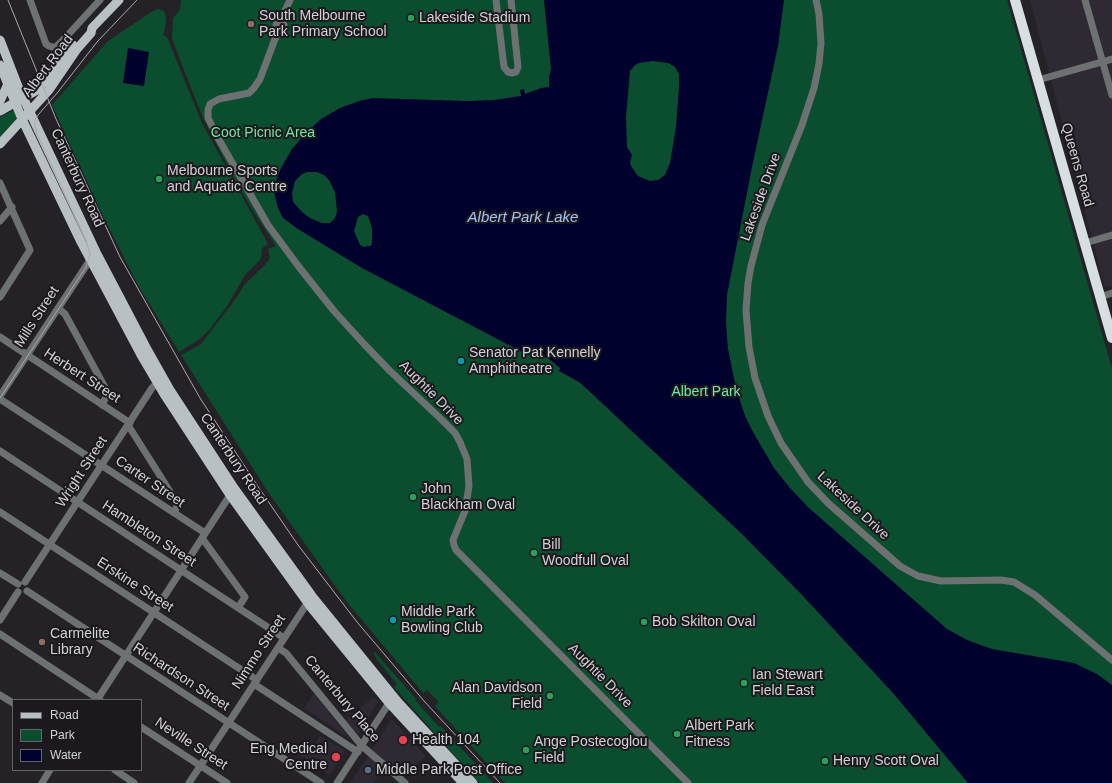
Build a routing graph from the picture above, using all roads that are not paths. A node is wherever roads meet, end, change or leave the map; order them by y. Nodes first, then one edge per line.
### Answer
1 (30, 0) edge
2 (119, 0) edge
3 (290, 0) edge
4 (496, 0) edge
5 (511, 0) edge
6 (816, 0) edge
7 (1015, 0) edge
8 (1084, 0) edge
9 (97, 1) edge
10 (92, 28) junction
11 (0, 40) edge
12 (1112, 59) edge
13 (1102, 62) junction
14 (0, 65) edge
15 (1038, 80) junction
16 (8, 84) junction
17 (1112, 95) edge
18 (20, 100) junction
19 (0, 101) edge
20 (0, 111) edge
21 (31, 111) junction
22 (22, 119) junction
23 (0, 144) edge
24 (0, 183) edge
25 (12, 207) junction
26 (0, 220) edge
27 (1112, 235) edge
28 (1085, 243) junction
29 (93, 255) junction
30 (1112, 293) edge
31 (0, 297) edge
32 (1100, 297) junction
33 (58, 308) junction
34 (0, 337) edge
35 (1112, 338) edge
36 (27, 355) junction
37 (160, 380) junction
38 (0, 397) edge
39 (102, 405) junction
40 (129, 424) junction
41 (0, 451) edge
42 (102, 465) junction
43 (232, 492) junction
44 (78, 502) junction
45 (0, 512) edge
46 (174, 513) junction
47 (204, 536) junction
48 (50, 544) junction
49 (181, 570) junction
50 (0, 573) edge
51 (21, 583) junction
52 (27, 591) junction
53 (18, 592) junction
54 (310, 599) junction
55 (238, 608) junction
56 (153, 613) junction
57 (0, 620) edge
58 (0, 634) edge
59 (284, 638) junction
60 (278, 648) junction
61 (125, 655) junction
62 (1112, 660) edge
63 (255, 682) junction
64 (0, 695) edge
65 (98, 699) edge
66 (12, 702) edge
67 (389, 703) junction
68 (228, 723) junction
69 (142, 728) edge
70 (362, 746) junction
71 (358, 752) junction
72 (200, 766) junction
73 (49, 771) edge
74 (116, 771) edge
75 (42, 783) edge
76 (134, 783) edge
77 (189, 783) edge
78 (227, 783) edge
79 (321, 783) edge
80 (336, 783) edge
81 (405, 783) edge
82 (463, 783) edge
83 (473, 783) edge
84 (688, 783) edge

1 - 9 street, Albert Road
2 - 10 main road, Albert Road
3 - 84 street, Aughtie Drive
4 - 5 street
6 - 62 street, Lakeside Drive
7 - 15 highway, Queens Road
8 - 13 street
10 - 18 main road, Albert Road
10 - 21 main road, Albert Road
11 - 18 main road
12 - 13 street
13 - 15 street
13 - 17 street
14 - 16 main road
15 - 28 highway, Queens Road
16 - 18 main road
16 - 19 main road
18 - 20 main road, Albert Road
18 - 21 main road, Canterbury Road
18 - 22 main road, Canterbury Road
21 - 22 main road, Albert Road
21 - 29 main road, Canterbury Road
22 - 23 main road, Albert Road
22 - 29 main road, Canterbury Road
24 - 25 street
25 - 26 street
25 - 31 street
27 - 28 street
28 - 32 highway, Queens Road
29 - 33 street, Mills Street
29 - 37 main road, Canterbury Road
30 - 32 street
32 - 35 highway, Queens Road
33 - 36 street, Mills Street
33 - 39 street
34 - 36 street, Herbert Street
36 - 38 street, Mills Street
36 - 39 street, Herbert Street
37 - 40 street, Wright Street
37 - 43 main road, Canterbury Road
38 - 42 street, Carter Street
39 - 40 street, Herbert Street
40 - 42 street, Wright Street
40 - 46 street
41 - 44 street, Hambleton Street
42 - 44 street, Wright Street
42 - 46 street, Carter Street
43 - 47 street
43 - 54 main road, Canterbury Road
44 - 48 street, Wright Street
44 - 49 street, Hambleton Street
45 - 48 street, Erskine Street
46 - 47 street, Carter Street
47 - 49 street
47 - 55 street
48 - 51 street, Wright Street
48 - 56 street, Erskine Street
49 - 55 street, Hambleton Street
49 - 56 street
50 - 51 street
51 - 52 street
51 - 53 street
52 - 53 street
52 - 61 street, Richardson Street
53 - 57 street
54 - 59 street, Nimmo Street
54 - 67 main road, Canterbury Road
54 - 83 main road, Canterbury Road
55 - 59 street, Hambleton Street
56 - 61 street
56 - 63 street, Erskine Street
58 - 65 street
59 - 60 street, Nimmo Street
60 - 63 street, Nimmo Street
60 - 70 street, Canterbury Place
61 - 65 street
61 - 68 street, Richardson Street
63 - 68 street, Nimmo Street
63 - 71 street, Erskine Street
64 - 66 street
67 - 70 street
67 - 82 main road, Canterbury Road
68 - 72 street, Nimmo Street
68 - 79 street, Richardson Street
69 - 72 street, Neville Street
70 - 71 street
70 - 81 street, Canterbury Place
71 - 80 street
72 - 77 street, Nimmo Street
72 - 78 street, Neville Street
73 - 75 street
74 - 76 street

